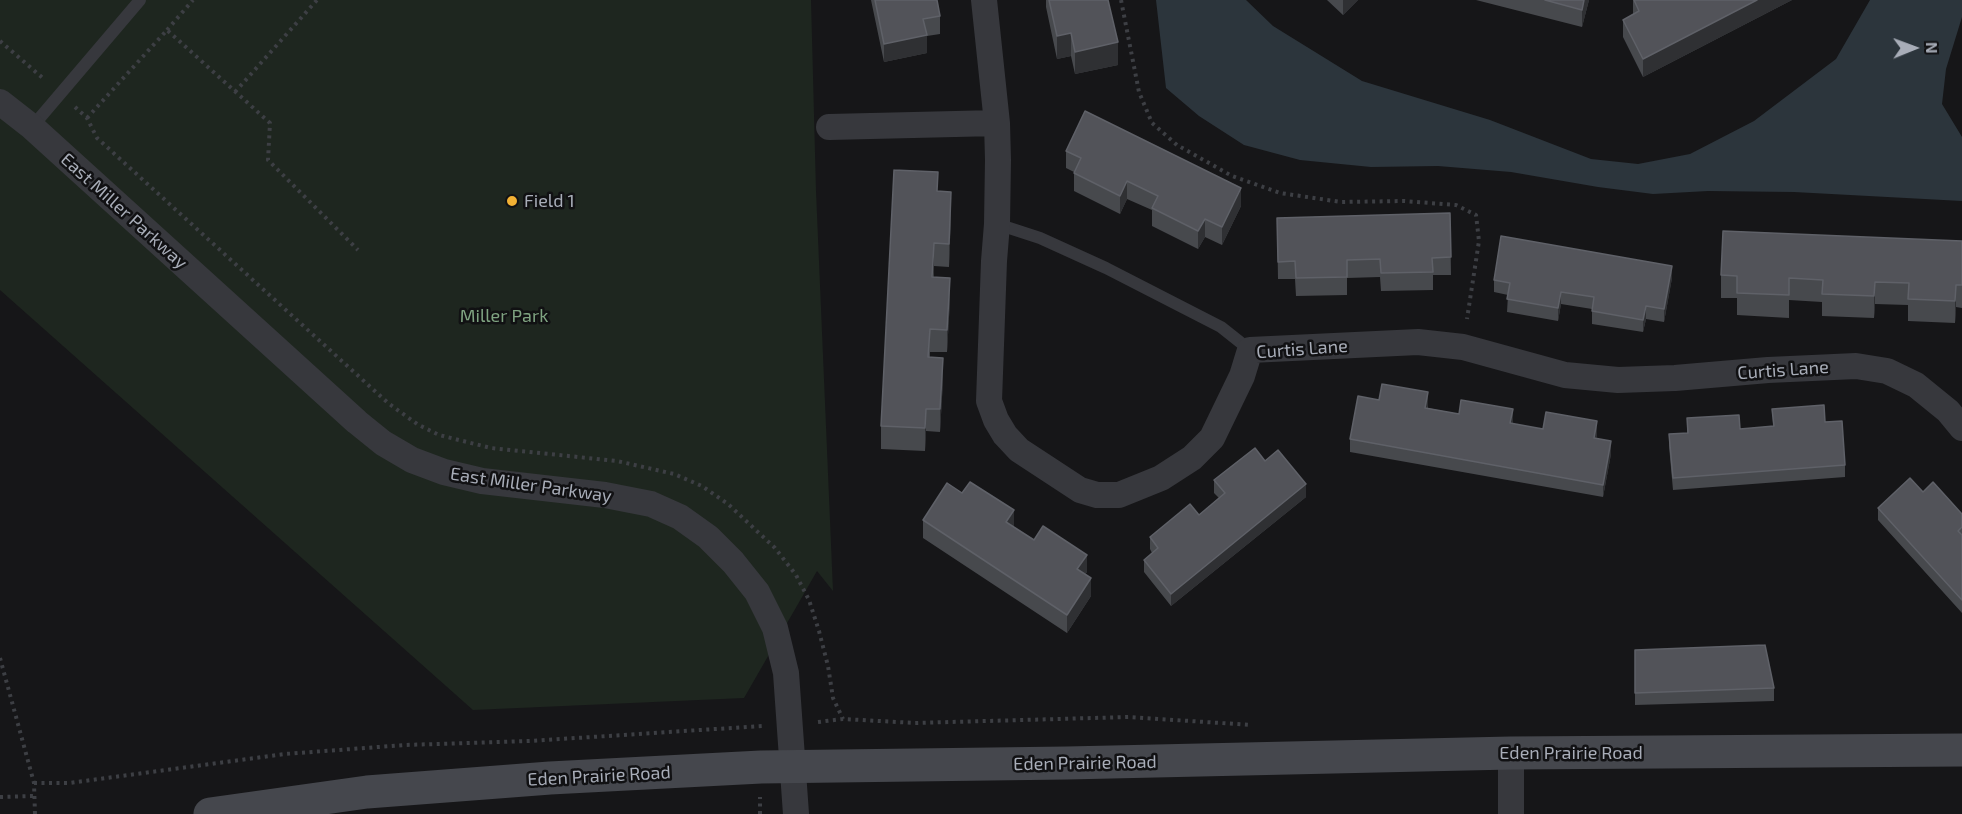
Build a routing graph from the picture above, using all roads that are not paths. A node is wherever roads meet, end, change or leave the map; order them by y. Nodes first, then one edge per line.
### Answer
1 (140, 0) edge
2 (984, 0) edge
3 (0, 102) edge
4 (998, 123) junction
5 (32, 127) junction
6 (829, 127) dead end
7 (997, 224) junction
8 (1250, 350) junction
9 (1962, 428) edge
10 (1962, 750) edge
11 (1511, 753) junction
12 (793, 767) junction
13 (210, 814) edge
14 (796, 814) edge
15 (1511, 814) edge

1 - 5 lane
2 - 4 street, Curtis Lane
3 - 5 street, East Miller Parkway
4 - 6 street
4 - 7 street, Curtis Lane
5 - 12 street, East Miller Parkway
7 - 8 lane
7 - 8 street, Curtis Lane
8 - 9 street, Curtis Lane
10 - 11 main road, Eden Prairie Road
11 - 12 main road, Eden Prairie Road
11 - 15 street
12 - 13 main road, Eden Prairie Road
12 - 14 street, East Miller Parkway

